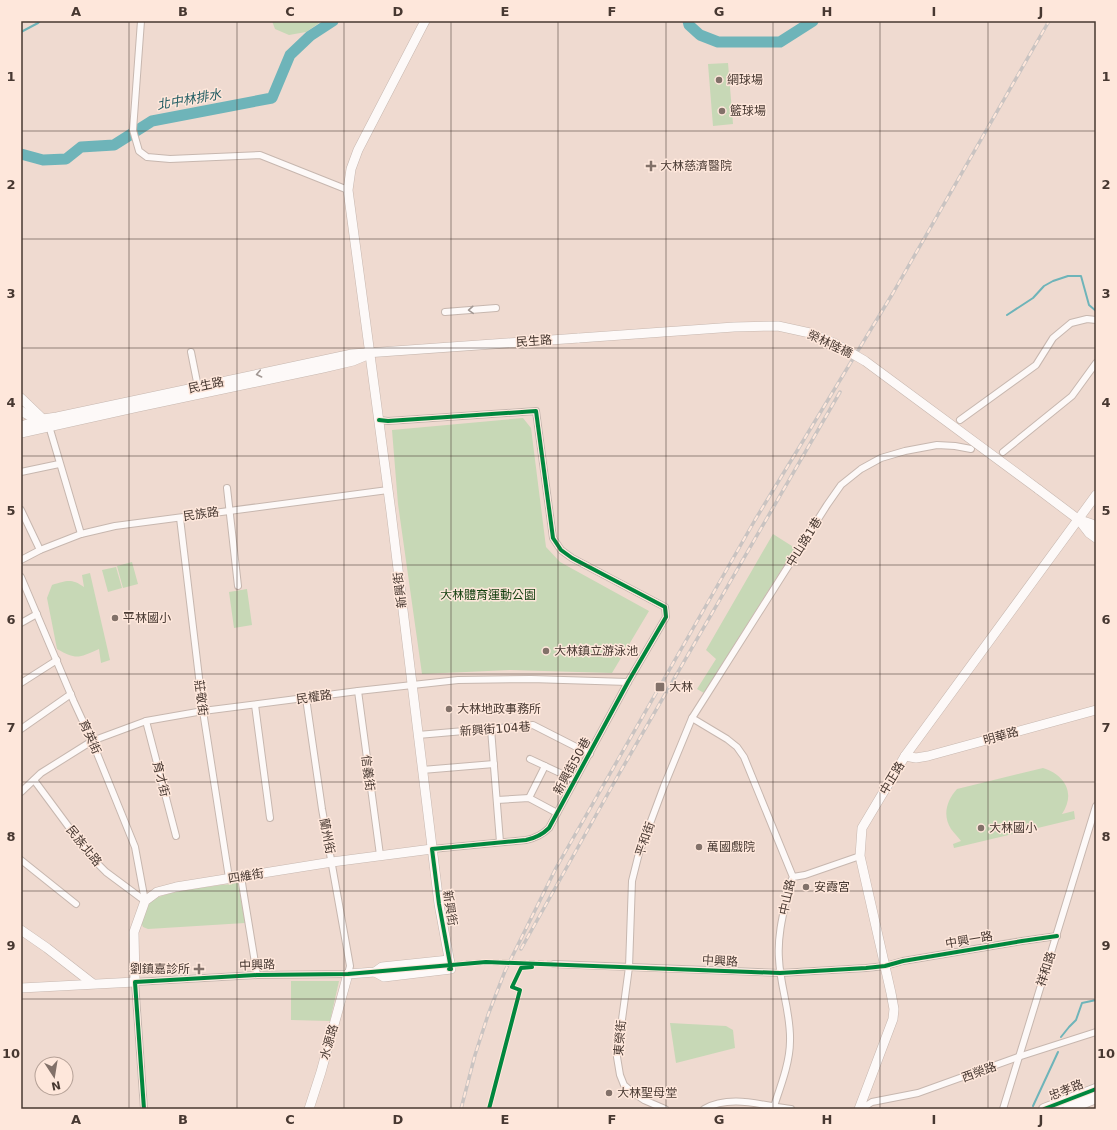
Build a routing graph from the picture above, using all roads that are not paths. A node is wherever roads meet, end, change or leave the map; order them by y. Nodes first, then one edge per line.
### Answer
1 (141, 21) edge
2 (425, 21) edge
3 (348, 190) junction
4 (496, 308) dead end
5 (445, 312) dead end
6 (1096, 320) edge
7 (579, 338) joint
8 (191, 352) dead end
9 (370, 354) junction
10 (1096, 363) edge
11 (198, 387) junction
12 (21, 398) edge
13 (21, 411) edge
14 (379, 420) junction
15 (960, 420) dead end
16 (42, 423) junction
17 (21, 426) edge
18 (21, 433) edge
19 (971, 449) dead end
20 (1003, 452) dead end
21 (60, 464) junction
22 (21, 472) edge
23 (227, 488) dead end
24 (388, 490) junction
25 (1096, 495) edge
26 (21, 510) edge
27 (230, 510) junction
28 (180, 518) junction
29 (1079, 520) junction
30 (1096, 528) edge
31 (81, 534) junction
32 (1096, 538) edge
33 (40, 550) junction
34 (21, 560) edge
35 (21, 577) edge
36 (238, 586) dead end
37 (38, 614) junction
38 (21, 623) edge
39 (57, 660) junction
40 (628, 682) junction
41 (21, 683) edge
42 (411, 684) junction
43 (358, 691) junction
44 (71, 694) junction
45 (306, 698) junction
46 (255, 705) junction
47 (1096, 710) edge
48 (203, 711) junction
49 (692, 718) junction
50 (146, 721) junction
51 (491, 729) junction
52 (21, 730) edge
53 (418, 735) junction
54 (92, 741) junction
55 (590, 754) junction
56 (905, 756) junction
57 (530, 759) dead end
58 (494, 764) junction
59 (545, 766) junction
60 (422, 770) junction
61 (34, 780) junction
62 (575, 780) junction
63 (21, 792) edge
64 (529, 798) junction
65 (497, 800) junction
66 (1096, 806) edge
67 (557, 813) junction
68 (270, 818) dead end
69 (176, 836) dead end
70 (500, 842) junction
71 (432, 849) junction
72 (380, 855) junction
73 (860, 856) junction
74 (21, 860) edge
75 (332, 862) junction
76 (241, 876) junction
77 (793, 876) junction
78 (229, 878) junction
79 (145, 901) junction
80 (76, 904) dead end
81 (21, 930) edge
82 (1057, 936) junction
83 (554, 964) tunnel mouth
84 (450, 965) joint
85 (885, 966) junction
86 (629, 967) junction
87 (348, 974) junction
88 (780, 974) junction
89 (257, 975) junction
90 (135, 982) junction
91 (92, 983) junction
92 (21, 988) edge
93 (1096, 1032) edge
94 (1018, 1057) junction
95 (1096, 1089) edge
96 (1096, 1098) edge
97 (773, 1108) edge
98 (144, 1109) edge
99 (309, 1109) edge
100 (665, 1109) edge
101 (704, 1109) edge
102 (791, 1109) edge
103 (860, 1109) edge
104 (1003, 1109) edge
105 (1044, 1109) edge
106 (1068, 1109) edge

1 - 3 street
2 - 3 main road, 新興街
3 - 9 main road, 新興街
4 -> 5 street
6 - 15 street
7 - 9 main road, 民生路
7 - 29 main road, 榮林陸橋, bridge
8 - 11 street
9 -> 11 main road, 民生路
9 - 14 main road, 新興街
9 - 16 main road, 民生路
10 - 20 street
11 - 16 main road, 民生路
12 - 16 main road
13 - 16 main road
14 - 24 main road, 新興街
14 - 40 street, 新興街50巷
16 - 17 main road
16 - 18 main road, 民生路
16 - 21 street
19 - 49 street, 中山路1巷
21 - 22 street
21 - 31 street
23 - 27 street
24 - 27 street, 民族路
24 - 42 main road, 新興街
25 - 29 main road, 中正路
26 - 33 street
27 - 28 street, 民族路
27 - 36 street
28 - 31 street, 民族路
28 - 48 street, 莊敬街
29 - 30 main road
29 - 32 main road
29 - 56 main road, 中正路
31 - 33 street, 民族路
33 - 34 street, 民族路
35 - 37 street, 育英街
37 - 38 street
37 - 39 street, 育英街
39 - 41 street
39 - 44 street, 育英街
40 - 42 street, 民權路
40 - 55 street, 新興街50巷
42 - 43 street, 民權路
42 - 53 main road, 新興街
43 - 45 street, 民權路
43 - 72 street, 信義街
44 - 52 street
44 - 54 street, 育英街
45 - 46 street, 民權路
45 - 75 street, 蘭州街
46 - 48 street, 民權路
46 - 68 street
47 - 56 main road, 明華路
48 - 50 street, 民權路
48 - 78 street, 莊敬街
49 - 77 street, 中山路
49 - 86 street, 平和街
50 - 54 street, 民權路
50 - 69 street, 育才街
51 - 53 street, 新興街104巷
51 - 55 street, 新興街104巷
51 - 58 street
53 - 60 main road, 新興街
54 - 61 street, 民權路
54 - 79 street, 育英街
55 - 62 street, 新興街50巷
56 - 73 main road, 中正路
57 - 59 street
58 - 60 street
58 - 65 street
59 - 62 street
59 - 64 street
60 - 71 main road, 新興街
61 - 63 street, 民權路
61 - 79 street, 民族北路
62 - 67 street, 新興街50巷
64 - 65 street
64 - 67 street
65 - 70 street
66 - 82 street, 祥和路
67 - 70 street, 新興街50巷
70 - 71 street, 新興街50巷
71 - 72 main road, 四維街
71 - 84 main road, 新興街
72 - 75 main road, 四維街
73 - 77 street
73 - 85 main road, 中正路
74 - 80 street
75 - 76 main road, 四維街
75 - 87 street, 蘭州街
76 - 78 main road, 四維街
76 - 89 street
77 - 88 street, 中山路
78 - 79 main road, 四維街
79 - 90 main road
81 - 91 main road
82 - 85 street, 中興一路
82 - 94 street, 祥和路
83 - 86 street, 中興路
84 - 87 main road, 中興路
85 - 88 street, 中興路
85 - 103 main road, 中正路
86 - 88 street, 中興路
86 - 100 street, 東榮街
87 - 89 street, 中興路
87 - 99 main road, 水源路
88 - 97 street, 中山路
89 - 90 street, 中興路
90 - 91 main road, 中興路
90 - 98 street
91 - 92 main road, 中興路
93 - 94 street, 西榮路
94 - 103 street, 西榮路
94 - 104 street, 祥和路
95 - 105 main road, 忠孝路
96 - 106 main road, 忠孝路
97 - 101 street
97 - 102 street

